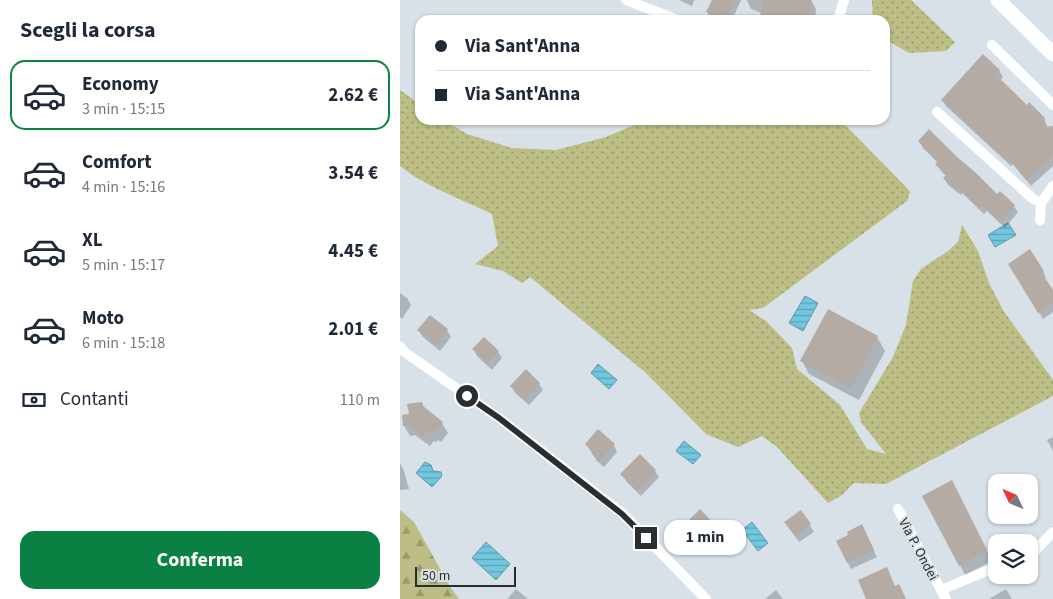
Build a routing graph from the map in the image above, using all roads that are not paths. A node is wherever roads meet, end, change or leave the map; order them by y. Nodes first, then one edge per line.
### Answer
1 (626, 0) edge
2 (844, 0) edge
3 (998, 0) edge
4 (665, 15) edge
5 (840, 15) edge
6 (992, 45) dead end
7 (1053, 54) edge
8 (1053, 105) edge
9 (937, 112) dead end
10 (1053, 186) edge
11 (1041, 203) junction
12 (1040, 220) dead end
13 (400, 346) edge
14 (898, 509) dead end
15 (1053, 532) edge
16 (1038, 548) edge
17 (988, 571) edge
18 (944, 594) edge
19 (706, 599) edge

1 - 4 street
2 - 5 street
3 - 7 street
6 - 8 street
9 - 11 street
10 - 11 street
11 - 12 street
13 - 19 street
14 - 18 street, Via P. Ondei
15 - 16 street
17 - 18 street, Via P. Ondei

